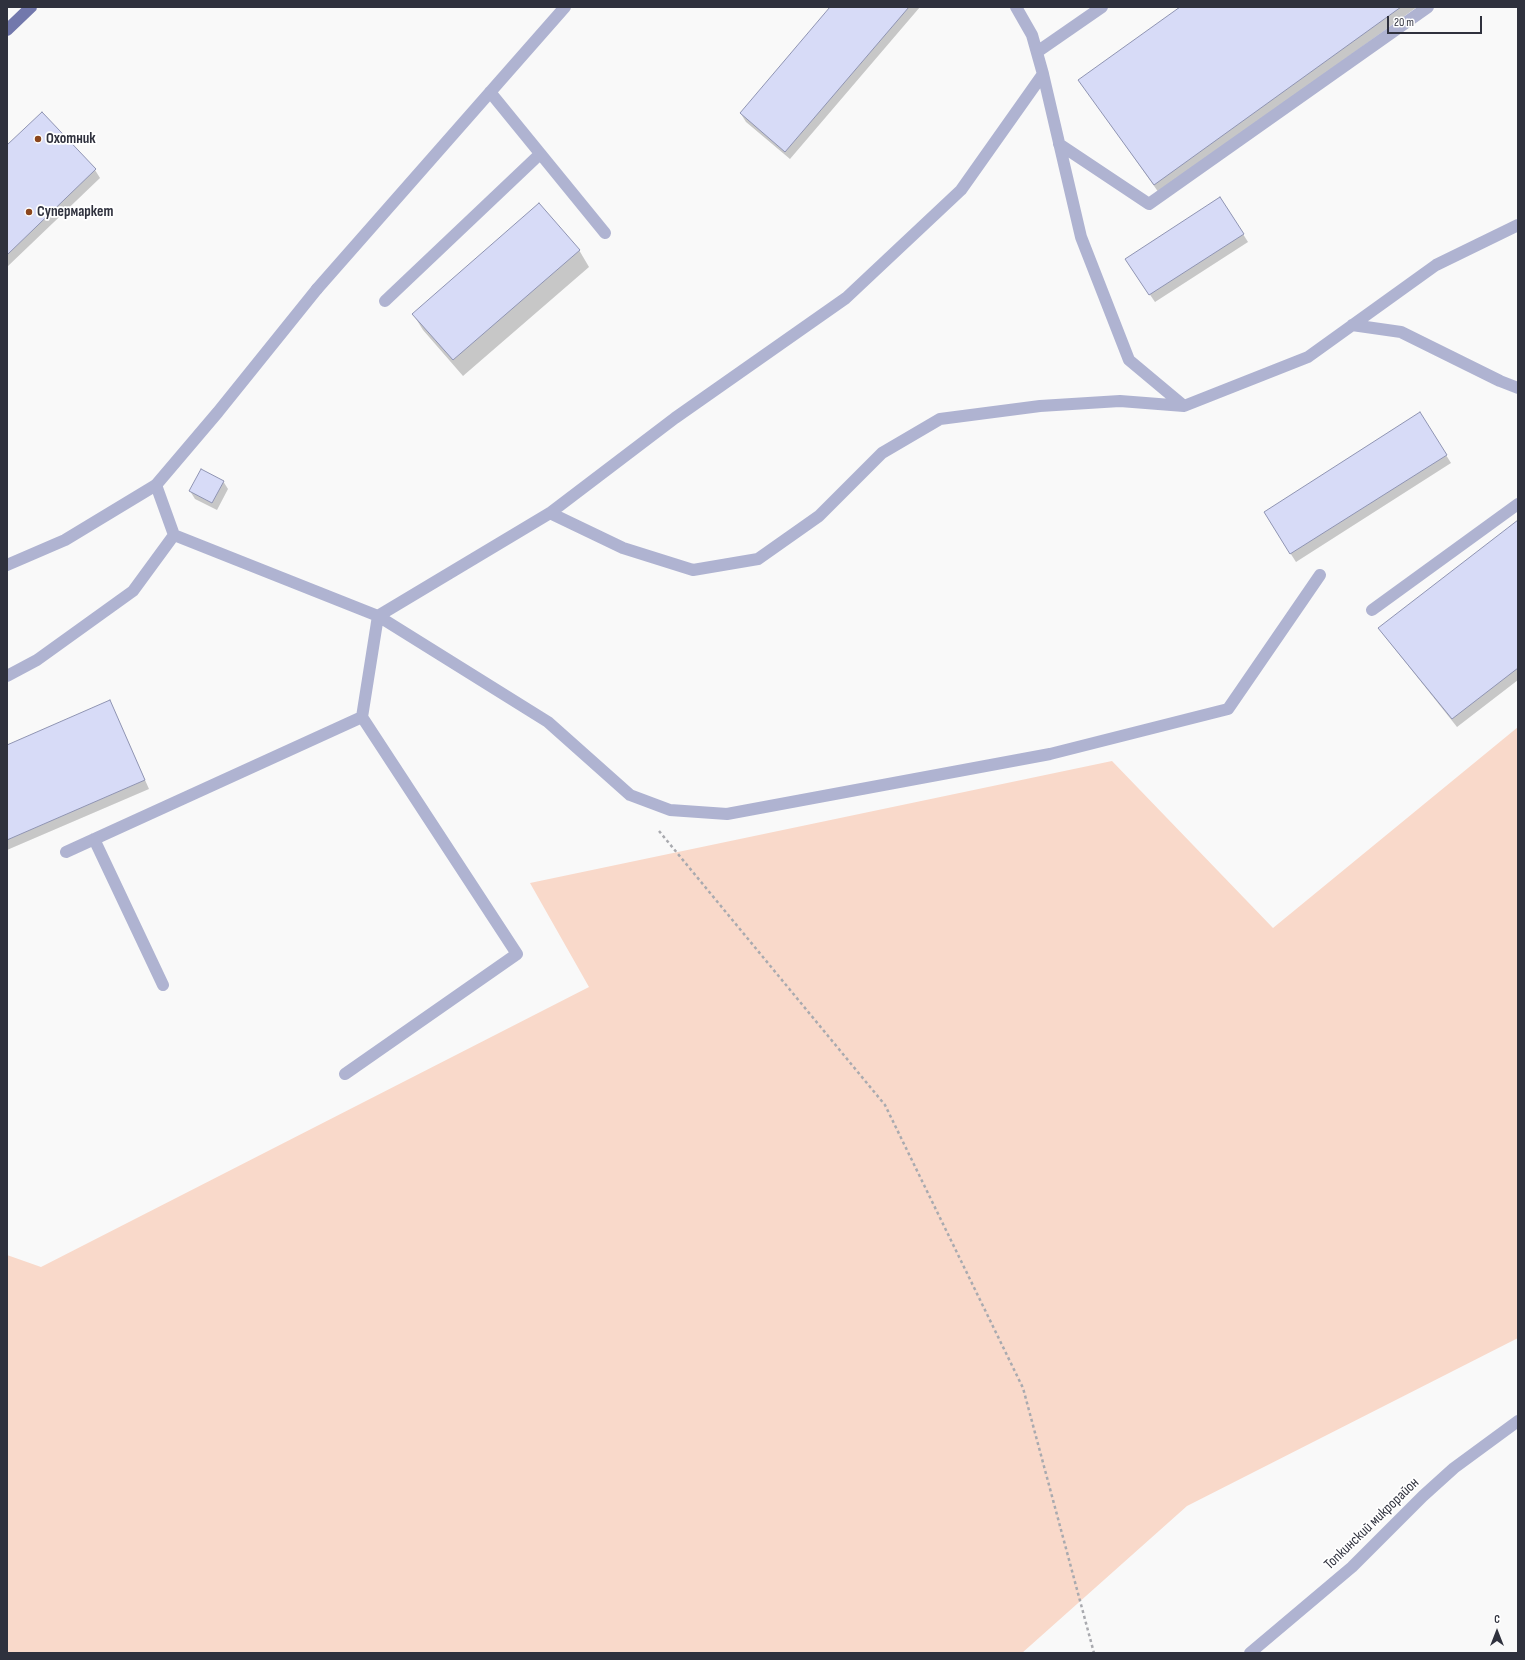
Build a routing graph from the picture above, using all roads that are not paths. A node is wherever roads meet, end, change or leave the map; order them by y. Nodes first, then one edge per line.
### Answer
1 (31, 7) edge
2 (565, 7) edge
3 (1016, 7) edge
4 (1102, 7) edge
5 (1428, 7) edge
6 (7, 30) edge
7 (1037, 52) junction
8 (1043, 74) junction
9 (490, 92) junction
10 (1059, 144) junction
11 (540, 154) junction
12 (1518, 225) edge
13 (605, 233) dead end
14 (385, 301) dead end
15 (1352, 325) junction
16 (1518, 388) edge
17 (1184, 406) junction
18 (156, 485) junction
19 (1518, 504) edge
20 (550, 513) junction
21 (174, 535) junction
22 (7, 565) edge
23 (1320, 575) dead end
24 (1372, 610) dead end
25 (378, 616) junction
26 (7, 676) edge
27 (362, 717) junction
28 (94, 839) junction
29 (66, 852) dead end
30 (163, 985) dead end
31 (345, 1074) dead end
32 (1518, 1421) edge
33 (1250, 1653) edge

1 - 6 main road
2 - 9 street
3 - 7 street
4 - 7 street
5 - 10 street
7 - 8 street
8 - 10 street
8 - 20 street
9 - 11 street
9 - 18 street
10 - 17 street
11 - 13 street
11 - 14 street
12 - 15 street
15 - 16 street
15 - 17 street
17 - 20 street
18 - 21 street
18 - 22 street
19 - 24 street
20 - 25 street
21 - 25 street
21 - 26 street
23 - 25 street
25 - 27 street
27 - 28 street
27 - 31 street
28 - 29 street
28 - 30 street
32 - 33 street, Топкинский микрорайон

